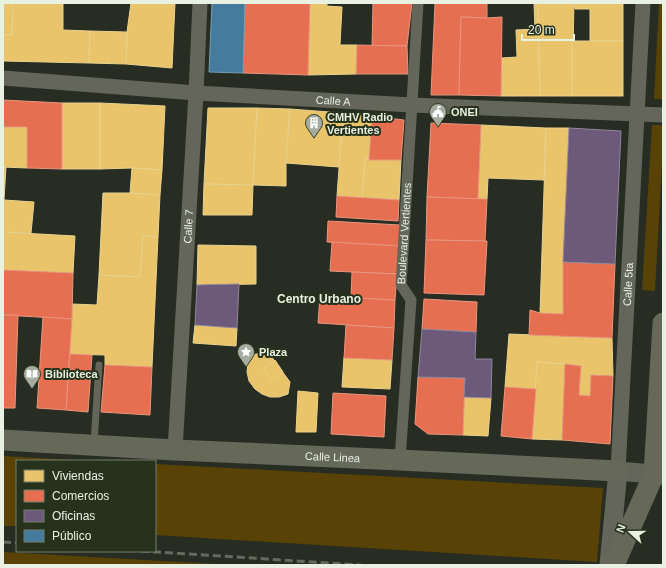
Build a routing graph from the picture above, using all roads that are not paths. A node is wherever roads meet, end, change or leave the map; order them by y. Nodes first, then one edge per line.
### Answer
1 (200, 3) edge
2 (418, 3) edge
3 (643, 3) edge
4 (3, 78) edge
5 (196, 92) junction
6 (412, 105) junction
7 (637, 114) junction
8 (663, 115) edge
9 (663, 323) edge
10 (99, 365) dead end
11 (3, 440) edge
12 (94, 446) junction
13 (175, 450) junction
14 (400, 460) junction
15 (618, 471) junction
16 (659, 474) edge
17 (609, 565) edge
18 (614, 565) edge

1 - 5 street, Calle 7
2 - 6 street, Boulevard Vertientes
3 - 7 street, Calle 5ta
4 - 5 street, Calle A
5 - 6 street, Calle A
5 - 13 street, Calle 7
6 - 7 street, Calle A
6 - 14 street, Boulevard Vertientes
7 - 8 street, Calle A
7 - 15 street, Calle 5ta
9 - 16 main road
10 - 12 lane
11 - 12 main road, Calle Linea
12 - 13 main road, Calle Linea
13 - 14 main road, Calle Linea
14 - 15 main road, Calle Linea
15 - 16 street, Calle Linea
15 - 17 street, Calle 5ta
16 - 18 main road

